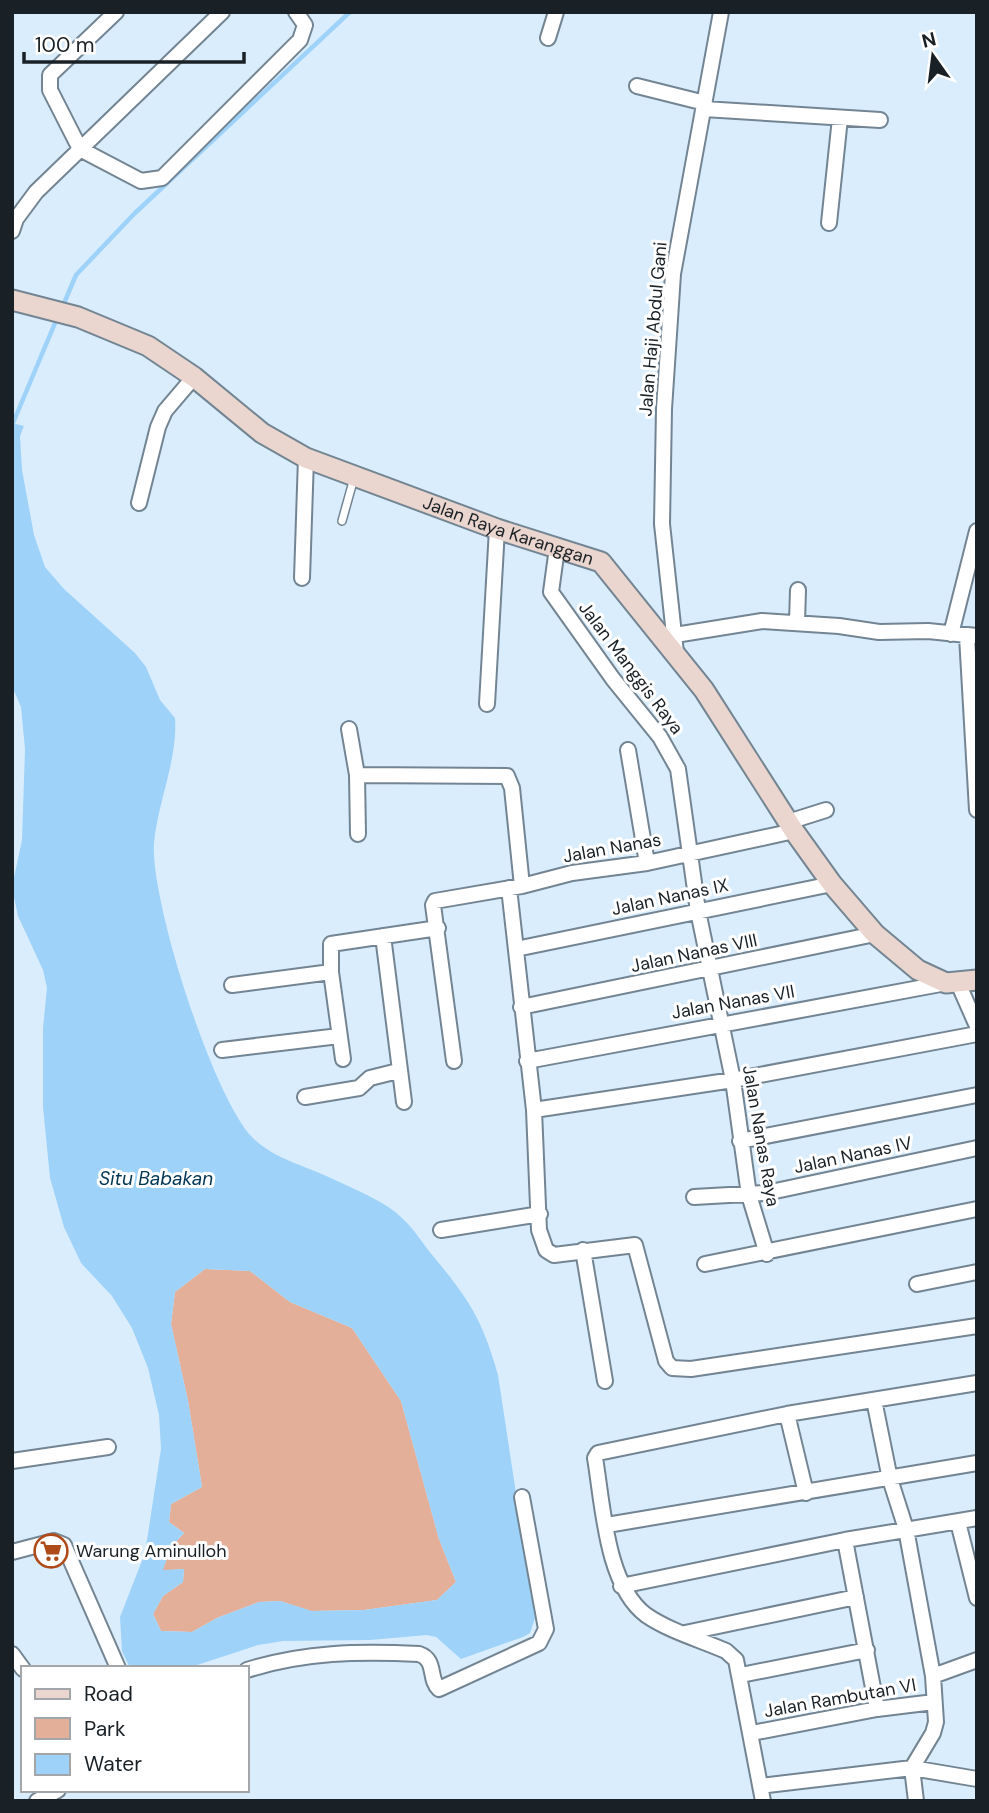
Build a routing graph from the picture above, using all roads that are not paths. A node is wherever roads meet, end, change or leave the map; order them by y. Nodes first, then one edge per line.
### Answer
1 (116, 12) edge
2 (222, 12) edge
3 (296, 12) edge
4 (556, 12) edge
5 (721, 12) edge
6 (548, 38) dead end
7 (637, 86) dead end
8 (705, 106) junction
9 (839, 118) junction
10 (880, 120) dead end
11 (80, 149) junction
12 (829, 223) dead end
13 (12, 231) edge
14 (12, 300) edge
15 (194, 377) junction
16 (306, 458) junction
17 (354, 478) junction
18 (139, 503) dead end
19 (342, 521) dead end
20 (497, 529) junction
21 (977, 531) edge
22 (557, 548) junction
23 (302, 578) dead end
24 (798, 590) dead end
25 (797, 622) junction
26 (951, 634) junction
27 (972, 636) edge
28 (676, 644) junction
29 (487, 704) dead end
30 (349, 729) dead end
31 (628, 750) dead end
32 (357, 775) junction
33 (826, 810) dead end
34 (977, 810) edge
35 (791, 826) junction
36 (358, 834) dead end
37 (689, 854) junction
38 (647, 863) junction
39 (832, 884) junction
40 (515, 887) junction
41 (698, 911) junction
42 (438, 928) junction
43 (875, 934) junction
44 (383, 936) junction
45 (516, 948) junction
46 (709, 970) junction
47 (331, 972) junction
48 (960, 982) edge
49 (232, 985) dead end
50 (521, 1007) junction
51 (721, 1024) junction
52 (977, 1026) edge
53 (977, 1034) edge
54 (339, 1036) junction
55 (222, 1050) dead end
56 (343, 1059) dead end
57 (454, 1061) dead end
58 (527, 1061) junction
59 (398, 1071) junction
60 (733, 1080) junction
61 (977, 1095) edge
62 (305, 1097) dead end
63 (404, 1102) dead end
64 (534, 1111) junction
65 (740, 1141) junction
66 (977, 1148) edge
67 (749, 1195) junction
68 (694, 1197) dead end
69 (977, 1209) edge
70 (540, 1214) junction
71 (441, 1230) dead end
72 (583, 1250) junction
73 (767, 1254) junction
74 (705, 1264) dead end
75 (977, 1272) edge
76 (918, 1284) dead end
77 (977, 1326) edge
78 (605, 1381) dead end
79 (977, 1382) edge
80 (874, 1400) junction
81 (787, 1414) junction
82 (108, 1447) dead end
83 (12, 1461) edge
84 (977, 1463) edge
85 (890, 1479) junction
86 (806, 1493) junction
87 (522, 1497) dead end
88 (977, 1518) edge
89 (958, 1522) junction
90 (607, 1525) junction
91 (906, 1529) junction
92 (845, 1540) junction
93 (12, 1552) edge
94 (976, 1583) edge
95 (621, 1586) junction
96 (856, 1597) junction
97 (977, 1598) edge
98 (685, 1633) junction
99 (867, 1650) junction
100 (977, 1660) edge
101 (117, 1666) edge
102 (248, 1670) edge
103 (741, 1675) junction
104 (933, 1676) junction
105 (934, 1702) junction
106 (877, 1709) junction
107 (752, 1733) junction
108 (912, 1768) junction
109 (977, 1779) edge
110 (761, 1786) junction
111 (54, 1792) edge
112 (37, 1801) edge
113 (764, 1801) edge
114 (916, 1801) edge

1 - 11 street
2 - 11 street
3 - 11 street
4 - 6 street
5 - 8 street, Jalan Haji Abdul Gani
7 - 8 street
8 - 9 street
8 - 28 street, Jalan Haji Abdul Gani
9 - 10 street
9 - 12 street
11 - 13 street
14 - 15 street, Jalan Raya Karanggan
15 - 16 street, Jalan Raya Karanggan
15 - 18 street
16 - 17 street, Jalan Raya Karanggan
16 - 23 street
17 - 19 lane
17 - 20 street, Jalan Raya Karanggan
20 - 22 street, Jalan Raya Karanggan
20 - 29 street
21 - 26 street
22 - 28 street, Jalan Raya Karanggan
22 - 37 street, Jalan Manggis Raya
24 - 25 street
25 - 26 street
25 - 28 street
26 - 27 street
27 - 34 street
28 - 35 street, Jalan Raya Karanggan
30 - 32 street
31 - 38 street
32 - 36 street
32 - 40 street
33 - 35 street, Jalan Nanas
35 - 37 street, Jalan Nanas
35 - 39 street, Jalan Raya Karanggan
37 - 38 street, Jalan Nanas
37 - 41 street, Jalan Nanas Raya
38 - 40 street, Jalan Nanas
39 - 41 street, Jalan Nanas IX
39 - 43 street, Jalan Raya Karanggan
40 - 42 street, Jalan Nanas
40 - 45 street
41 - 45 street, Jalan Nanas IX
41 - 46 street, Jalan Nanas Raya
42 - 44 street
42 - 57 street
43 - 46 street, Jalan Nanas VIII
43 - 48 street, Jalan Raya Karanggan
44 - 47 street
44 - 59 street
45 - 50 street
46 - 50 street, Jalan Nanas VIII
46 - 51 street, Jalan Nanas Raya
47 - 49 street
47 - 54 street
48 - 51 street, Jalan Nanas VII
48 - 52 street
50 - 58 street
51 - 58 street, Jalan Nanas VII
51 - 60 street, Jalan Nanas Raya
53 - 60 street
54 - 55 street
54 - 56 street
58 - 64 street
59 - 62 street
59 - 63 street
60 - 64 street
60 - 65 street, Jalan Nanas Raya
61 - 65 street
64 - 70 street
65 - 67 street, Jalan Nanas Raya
66 - 67 street, Jalan Nanas IV
67 - 68 street, Jalan Nanas IV
67 - 73 street, Jalan Nanas Raya
69 - 73 street
70 - 71 street
70 - 72 street
72 - 77 street
72 - 78 street
73 - 74 street
75 - 76 street
79 - 80 street
80 - 81 street
80 - 85 street
81 - 86 street
81 - 90 street
82 - 83 street
84 - 85 street
85 - 86 street
85 - 91 street
86 - 90 street
87 - 102 street
88 - 89 street
89 - 91 street
89 - 94 street
90 - 95 street
91 - 92 street
91 - 104 street
92 - 95 street
92 - 96 street
93 - 101 street
94 - 97 street
95 - 98 street
96 - 98 street
96 - 99 street
98 - 103 street
99 - 103 street
99 - 106 street
100 - 104 street
103 - 107 street
104 - 105 street
105 - 106 street, Jalan Rambutan VI
105 - 108 street
106 - 107 street, Jalan Rambutan VI
107 - 110 street
108 - 109 street
108 - 110 street
108 - 114 street
110 - 113 street
111 - 112 street

